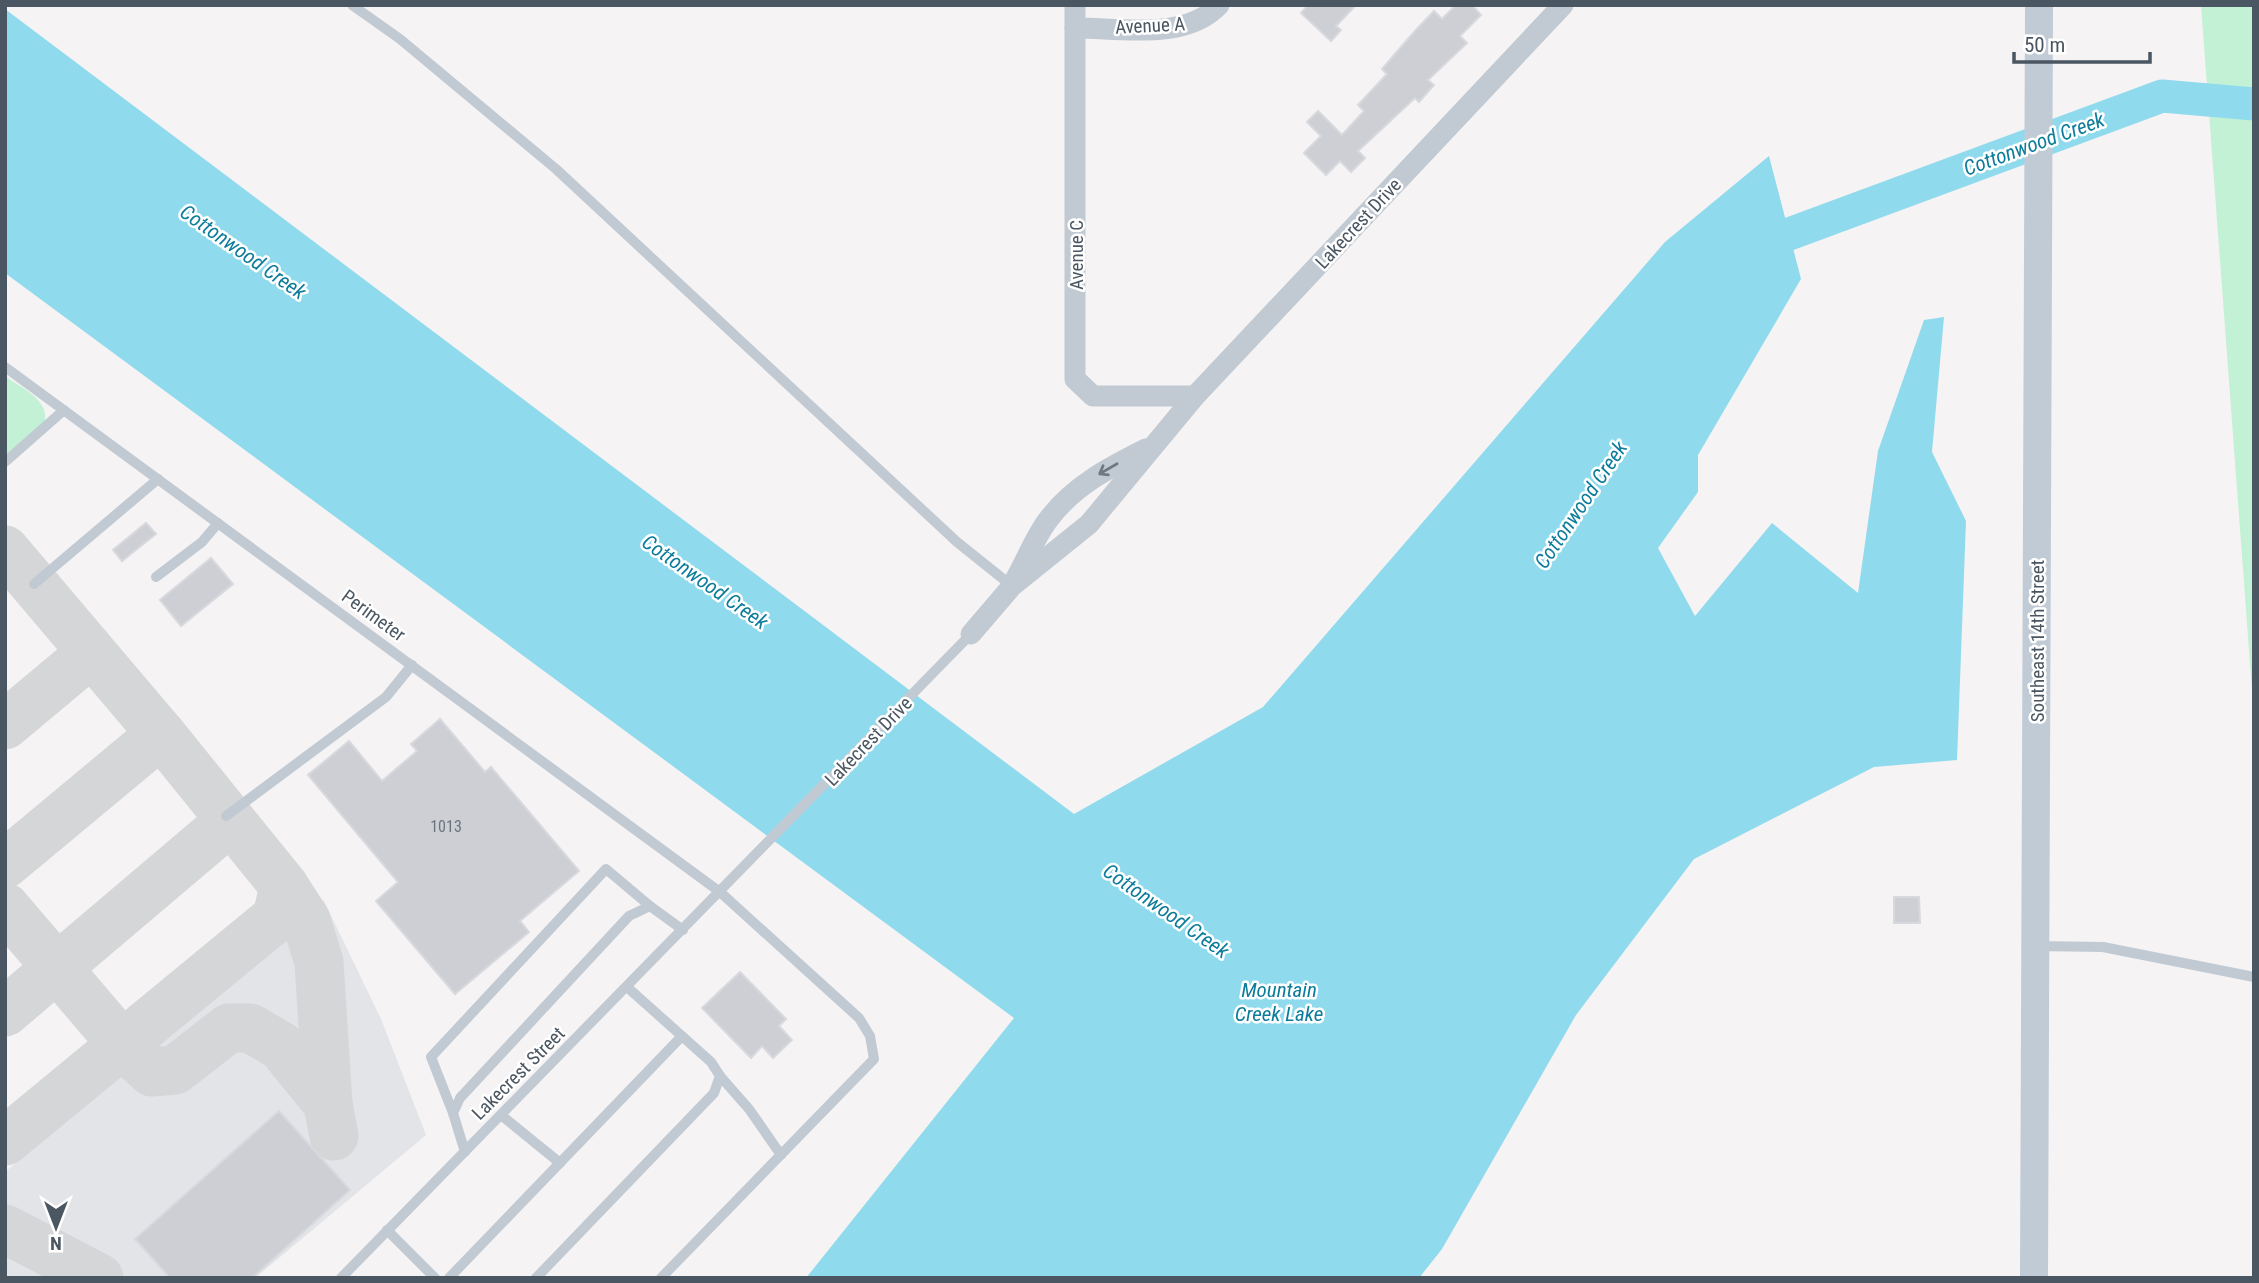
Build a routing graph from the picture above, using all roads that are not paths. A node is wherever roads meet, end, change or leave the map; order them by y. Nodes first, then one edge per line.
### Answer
1 (352, 5) edge
2 (1075, 5) edge
3 (1219, 5) edge
4 (1563, 5) edge
5 (2039, 5) edge
6 (1075, 28) junction
7 (5, 367) edge
8 (1195, 396) junction
9 (64, 410) junction
10 (1155, 444) junction
11 (5, 462) edge
12 (158, 479) junction
13 (218, 523) junction
14 (156, 577) dead end
15 (34, 584) dead end
16 (1012, 586) junction
17 (971, 634) joint
18 (412, 665) junction
19 (226, 816) dead end
20 (720, 892) junction
21 (650, 906) junction
22 (683, 930) junction
23 (2035, 946) junction
24 (2254, 977) edge
25 (627, 987) junction
26 (682, 1036) junction
27 (720, 1076) junction
28 (453, 1113) junction
29 (501, 1115) junction
30 (465, 1152) junction
31 (781, 1155) junction
32 (560, 1163) junction
33 (387, 1230) junction
34 (341, 1278) edge
35 (435, 1278) edge
36 (449, 1278) edge
37 (536, 1278) edge
38 (662, 1278) edge
39 (2034, 1278) edge

1 - 16 lane
2 - 6 street, Avenue C
3 - 6 street, Avenue A
4 - 8 street, Lakecrest Drive
5 - 23 street, Southeast 14th Street
6 - 8 street, Avenue C
7 - 9 lane, Perimeter
8 - 10 street, Lakecrest Drive
9 - 11 lane
9 - 12 lane, Perimeter
10 - 16 street, Lakecrest Drive
10 -> 16 street, Lakecrest Drive
12 - 13 lane, Perimeter
12 - 15 lane
13 - 14 lane
13 - 18 lane, Perimeter
16 - 17 street, Lakecrest Drive
17 - 20 lane, Lakecrest Drive
18 - 19 lane
18 - 20 lane, Perimeter
20 - 22 lane, Lakecrest Street
20 - 31 lane, Perimeter
21 - 22 lane
21 - 28 lane
21 - 28 lane
22 - 25 lane, Lakecrest Street
23 - 24 lane
23 - 39 street, Southeast 14th Street
25 - 26 lane
25 - 29 lane, Lakecrest Street
26 - 27 lane
26 - 32 lane
27 - 31 lane
27 - 37 lane
28 - 30 lane
29 - 30 lane, Lakecrest Street
29 - 32 lane
30 - 33 lane, Lakecrest Street
31 - 38 lane
32 - 36 lane
33 - 34 lane, Lakecrest Street
33 - 35 lane

